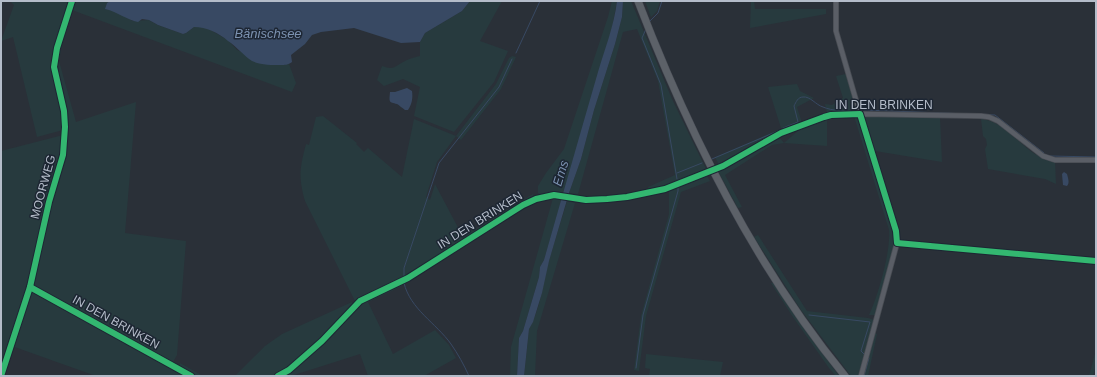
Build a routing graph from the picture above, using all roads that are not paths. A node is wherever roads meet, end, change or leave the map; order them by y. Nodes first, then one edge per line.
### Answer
1 (72, 1) edge
2 (638, 1) edge
3 (836, 1) edge
4 (860, 114) junction
5 (1096, 160) edge
6 (897, 242) junction
7 (1096, 261) edge
8 (30, 287) junction
9 (861, 375) edge
10 (1, 376) edge
11 (191, 376) edge
12 (278, 376) edge
13 (845, 376) edge

1 - 8 street, MOORWEG
2 - 13 main road
3 - 4 street
4 - 5 street, IN DEN BRINKEN
4 - 6 street
4 - 12 street, IN DEN BRINKEN, bridge
6 - 7 street
6 - 9 street
8 - 10 street, MOORWEG
8 - 11 street, IN DEN BRINKEN

